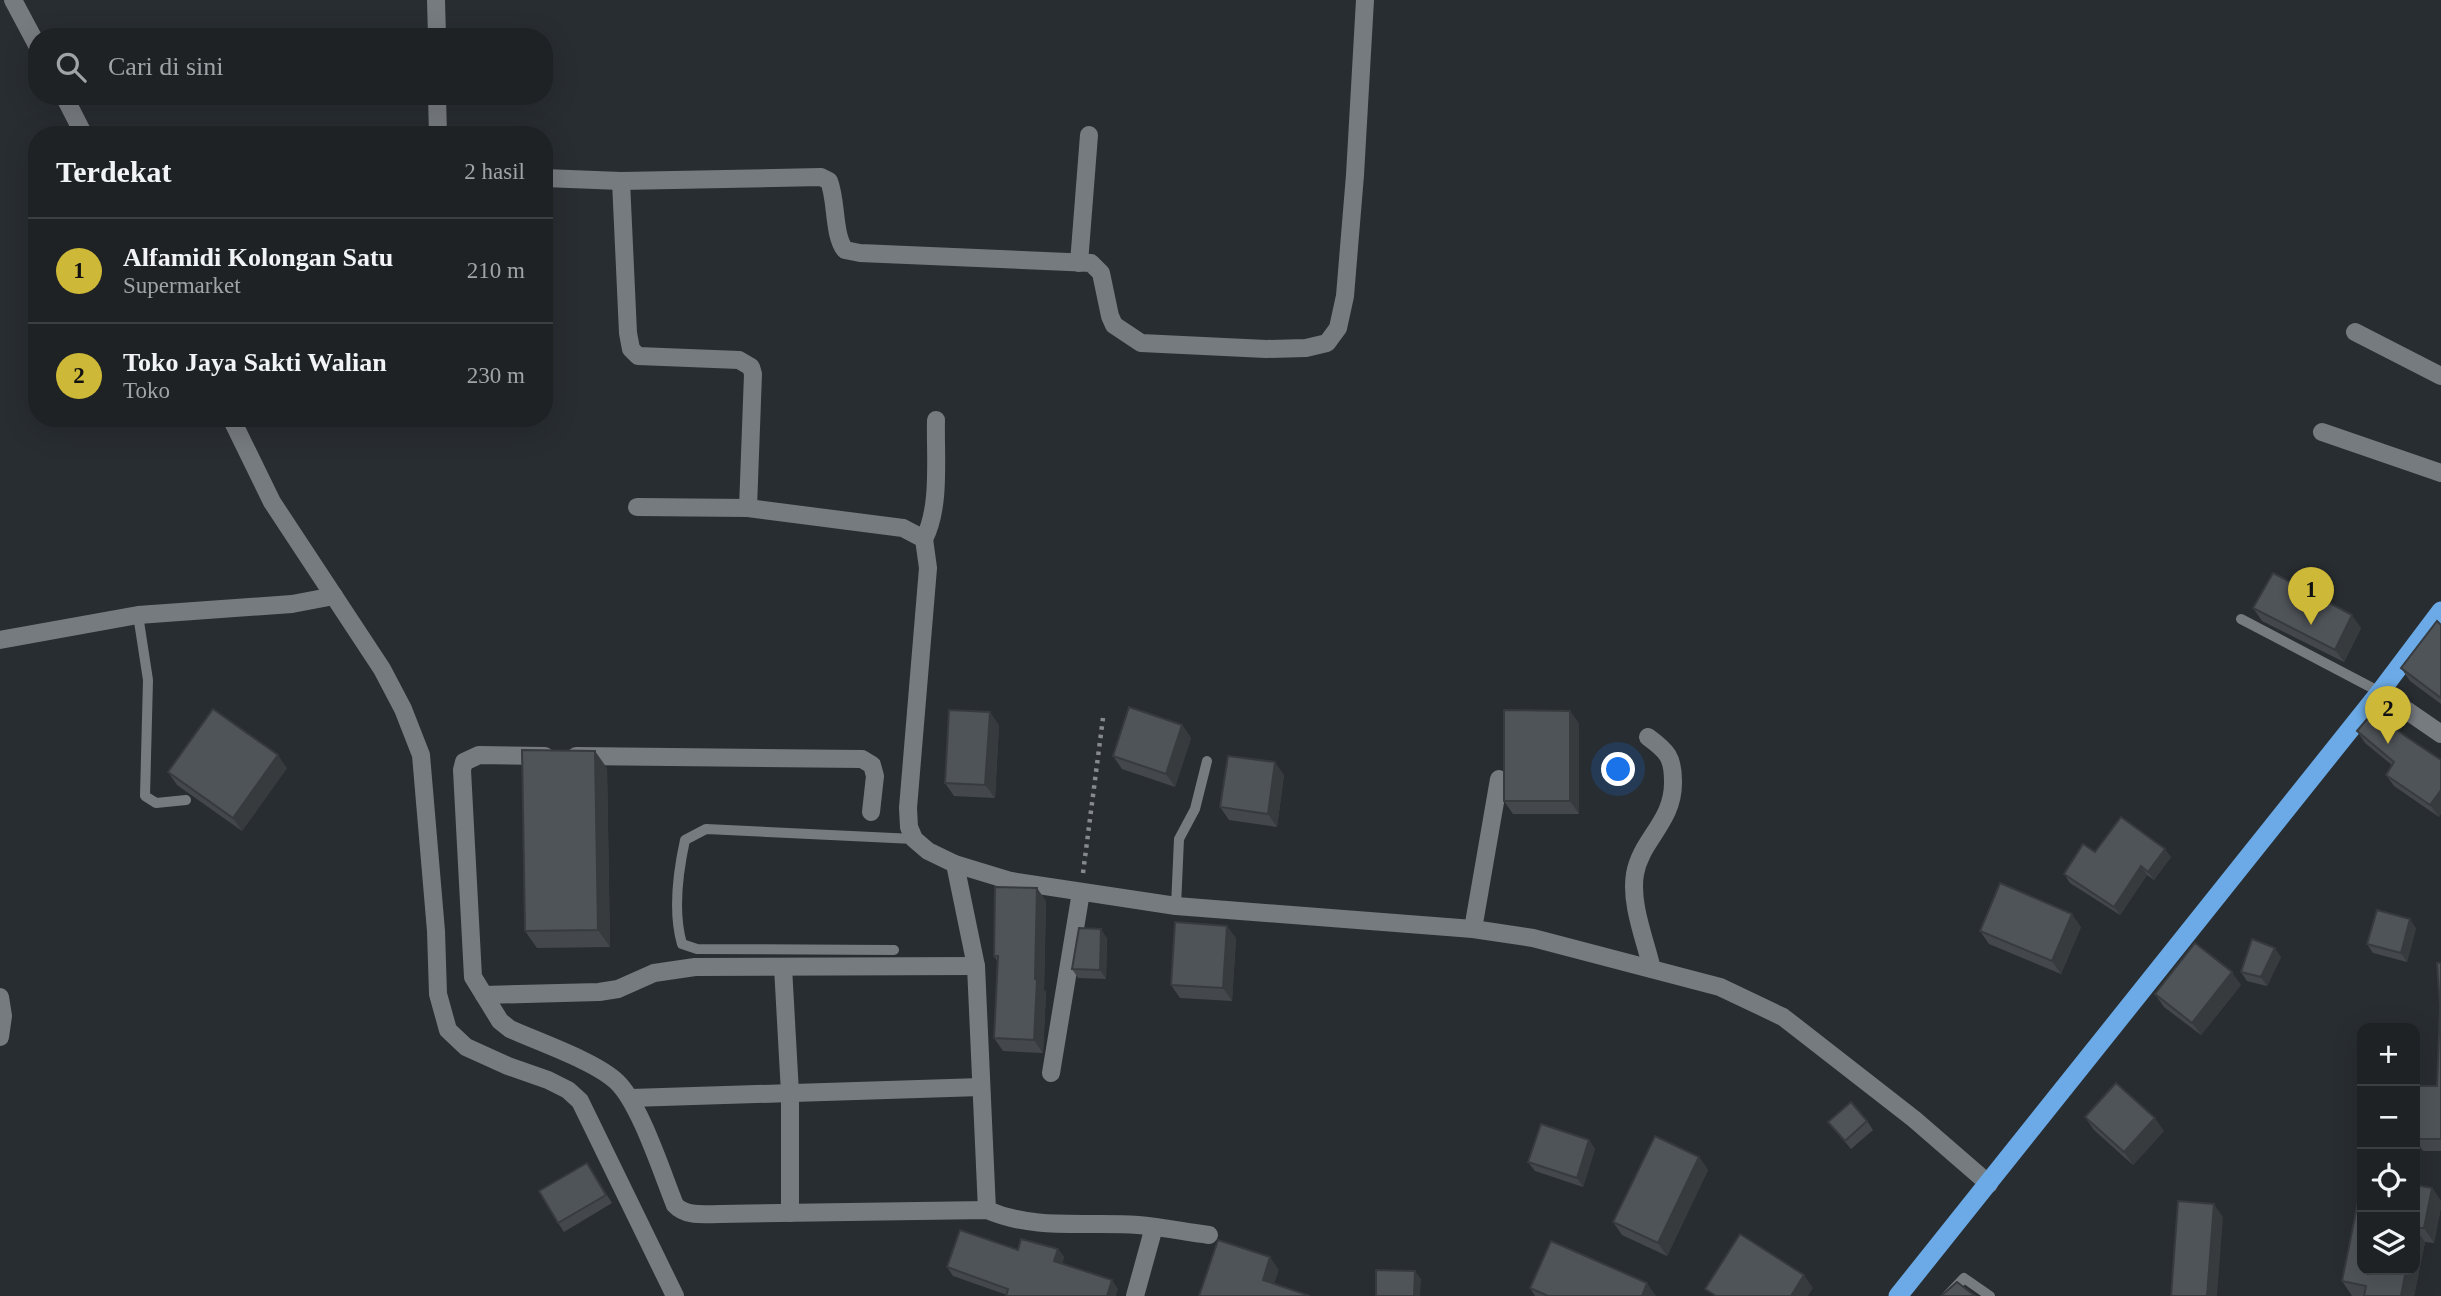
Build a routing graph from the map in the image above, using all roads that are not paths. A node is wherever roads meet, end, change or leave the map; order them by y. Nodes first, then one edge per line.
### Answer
1 (13, 0) edge
2 (436, 0) edge
3 (1365, 0) edge
4 (28, 28) edge
5 (437, 28) edge
6 (69, 105) edge
7 (437, 105) edge
8 (79, 126) edge
9 (438, 126) edge
10 (1089, 135) dead end
11 (553, 178) edge
12 (621, 181) junction
13 (1079, 262) junction
14 (2355, 332) dead end
15 (2441, 376) edge
16 (936, 419) dead end
17 (235, 427) edge
18 (2322, 432) dead end
19 (2441, 473) edge
20 (637, 507) dead end
21 (748, 508) junction
22 (924, 539) junction
23 (334, 596) junction
24 (2441, 611) edge
25 (138, 615) junction
26 (2241, 620) dead end
27 (0, 640) edge
28 (2381, 692) junction
29 (2441, 734) edge
30 (1648, 737) dead end
31 (1207, 761) dead end
32 (1499, 779) dead end
33 (186, 800) edge
34 (871, 812) dead end
35 (914, 839) junction
36 (955, 864) junction
37 (1081, 892) junction
38 (1176, 906) junction
39 (1473, 929) junction
40 (894, 950) dead end
41 (976, 966) junction
42 (783, 967) junction
43 (1652, 969) junction
44 (484, 995) junction
45 (0, 997) edge
46 (0, 1037) edge
47 (1051, 1073) dead end
48 (981, 1087) junction
49 (790, 1093) junction
50 (631, 1098) junction
51 (1989, 1184) junction
52 (987, 1210) junction
53 (790, 1213) junction
54 (1154, 1227) junction
55 (1209, 1235) dead end
56 (675, 1296) edge
57 (1135, 1296) edge
58 (1898, 1296) edge
59 (1947, 1296) edge
60 (1990, 1296) edge

1 - 4 street
2 - 5 street
3 - 13 street
6 - 8 street
7 - 9 street
10 - 13 street
11 - 12 street
12 - 13 street
12 - 21 street
14 - 15 street
16 - 22 street
17 - 23 street
18 - 19 street
20 - 21 street
21 - 22 street
22 - 35 street
23 - 25 street
23 - 56 street
24 - 28 highway
25 - 27 street
25 - 33 lane
26 - 28 lane
28 - 29 street
28 - 51 highway
30 - 43 street
31 - 38 lane
32 - 39 street
34 - 44 street
35 - 36 street
35 - 40 lane
36 - 37 street
36 - 41 street
37 - 38 street
37 - 47 street
38 - 39 street
39 - 43 street
41 - 42 street
41 - 48 street
42 - 44 street
42 - 49 street
43 - 51 street
44 - 50 street
45 - 46 street
48 - 49 street
48 - 52 street
49 - 50 street
49 - 53 street
50 - 53 street
51 - 58 highway
52 - 53 street
52 - 54 street
54 - 55 street
54 - 57 street
59 - 60 lane

